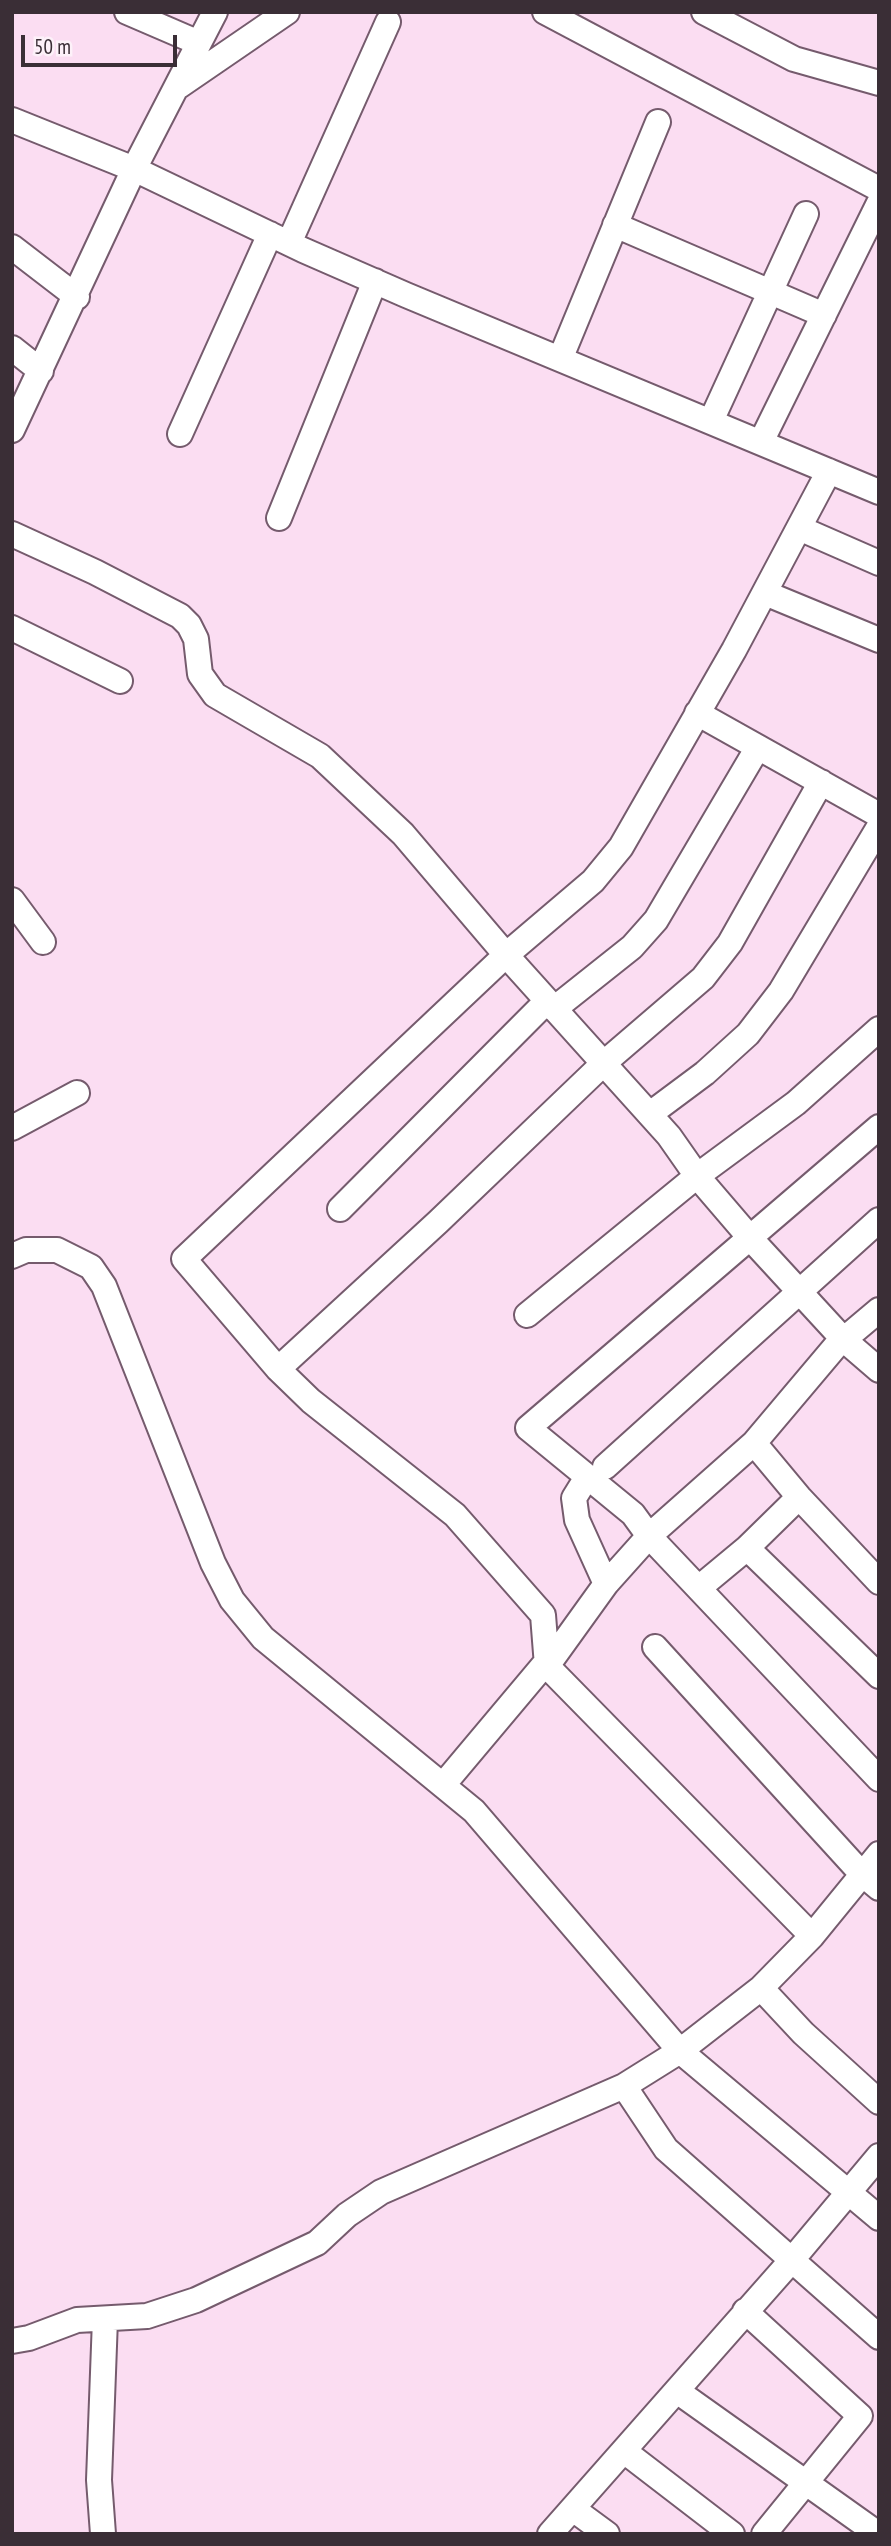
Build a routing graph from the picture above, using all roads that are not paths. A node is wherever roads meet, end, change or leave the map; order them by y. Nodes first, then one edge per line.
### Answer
1 (127, 12) edge
2 (215, 12) edge
3 (288, 12) edge
4 (545, 12) edge
5 (704, 12) edge
6 (388, 22) dead end
7 (199, 43) junction
8 (879, 83) edge
9 (176, 89) junction
10 (12, 120) edge
11 (659, 122) dead end
12 (134, 169) junction
13 (879, 189) edge
14 (879, 203) edge
15 (806, 214) dead end
16 (615, 225) junction
17 (279, 239) junction
18 (12, 247) edge
19 (375, 281) junction
20 (772, 291) junction
21 (77, 297) junction
22 (824, 315) junction
23 (12, 348) edge
24 (561, 357) junction
25 (41, 371) junction
26 (712, 421) junction
27 (12, 430) edge
28 (180, 433) dead end
29 (761, 442) junction
30 (829, 471) junction
31 (879, 492) edge
32 (279, 518) dead end
33 (799, 528) junction
34 (12, 534) edge
35 (879, 563) edge
36 (765, 593) junction
37 (12, 628) edge
38 (879, 640) edge
39 (120, 681) dead end
40 (698, 713) junction
41 (758, 747) junction
42 (821, 782) junction
43 (879, 815) edge
44 (879, 827) edge
45 (12, 900) edge
46 (43, 942) dead end
47 (506, 955) junction
48 (551, 1005) junction
49 (879, 1029) edge
50 (604, 1063) junction
51 (77, 1093) dead end
52 (650, 1114) junction
53 (879, 1127) edge
54 (12, 1128) edge
55 (698, 1176) junction
56 (340, 1209) dead end
57 (879, 1220) edge
58 (751, 1239) junction
59 (12, 1256) edge
60 (800, 1291) junction
61 (879, 1310) edge
62 (527, 1315) dead end
63 (843, 1339) junction
64 (278, 1368) junction
65 (879, 1370) edge
66 (754, 1443) junction
67 (596, 1472) junction
68 (799, 1497) junction
69 (649, 1536) junction
70 (747, 1548) junction
71 (879, 1583) edge
72 (606, 1584) junction
73 (700, 1587) junction
74 (655, 1647) dead end
75 (547, 1667) junction
76 (879, 1676) edge
77 (879, 1779) edge
78 (443, 1785) junction
79 (879, 1854) edge
80 (870, 1880) edge
81 (812, 1936) junction
82 (761, 1988) junction
83 (680, 2051) junction
84 (624, 2086) junction
85 (879, 2102) edge
86 (879, 2156) edge
87 (847, 2190) junction
88 (879, 2218) edge
89 (791, 2261) junction
90 (745, 2311) junction
91 (105, 2319) junction
92 (879, 2337) edge
93 (12, 2341) edge
94 (677, 2391) junction
95 (624, 2451) junction
96 (804, 2482) junction
97 (573, 2509) junction
98 (103, 2534) edge
99 (550, 2534) edge
100 (607, 2534) edge
101 (732, 2534) edge
102 (764, 2534) edge
103 (878, 2534) edge

1 - 7 street
2 - 7 street
3 - 9 street
4 - 13 street
5 - 8 street
6 - 17 street
7 - 9 street
9 - 12 street
10 - 12 street
11 - 16 street
12 - 17 street
12 - 21 street
14 - 22 street
15 - 20 street
16 - 20 street
16 - 24 street
17 - 19 street
17 - 28 street
18 - 21 street
19 - 24 street
19 - 32 street
20 - 22 street
20 - 26 street
21 - 25 street
22 - 29 street
23 - 25 street
24 - 26 street
25 - 27 street
26 - 29 street
29 - 30 street
30 - 31 street
30 - 33 street
33 - 35 street
33 - 36 street
34 - 47 street
36 - 38 street
36 - 40 street
37 - 39 street
40 - 41 street
40 - 47 street
41 - 42 street
41 - 48 street
42 - 43 street
42 - 50 street
44 - 52 street
45 - 46 street
47 - 48 street
47 - 64 street
48 - 50 street
48 - 56 street
49 - 55 street
50 - 52 street
50 - 64 street
51 - 54 street
52 - 55 street
53 - 58 street
55 - 58 street
55 - 62 street
57 - 60 street
58 - 60 street
58 - 67 street
59 - 78 street
60 - 63 street
60 - 67 street
61 - 63 street
63 - 65 street
63 - 66 street
64 - 75 street
66 - 68 street
66 - 69 street
67 - 69 street
67 - 72 street
68 - 70 street
68 - 71 street
69 - 72 street
69 - 73 street
70 - 73 street
70 - 76 street
72 - 75 street
73 - 77 street
74 - 80 street
75 - 78 street
75 - 81 street
78 - 83 street
79 - 80 street
80 - 81 street
81 - 82 street
82 - 83 street
82 - 85 street
83 - 84 street
83 - 87 street
84 - 89 street
84 - 91 street
86 - 87 street
87 - 88 street
87 - 89 street
89 - 90 street
89 - 92 street
90 - 94 street
90 - 96 street
91 - 93 street
91 - 98 street
94 - 95 street
94 - 96 street
95 - 97 street
95 - 101 street
96 - 102 street
96 - 103 street
97 - 99 street
97 - 100 street

